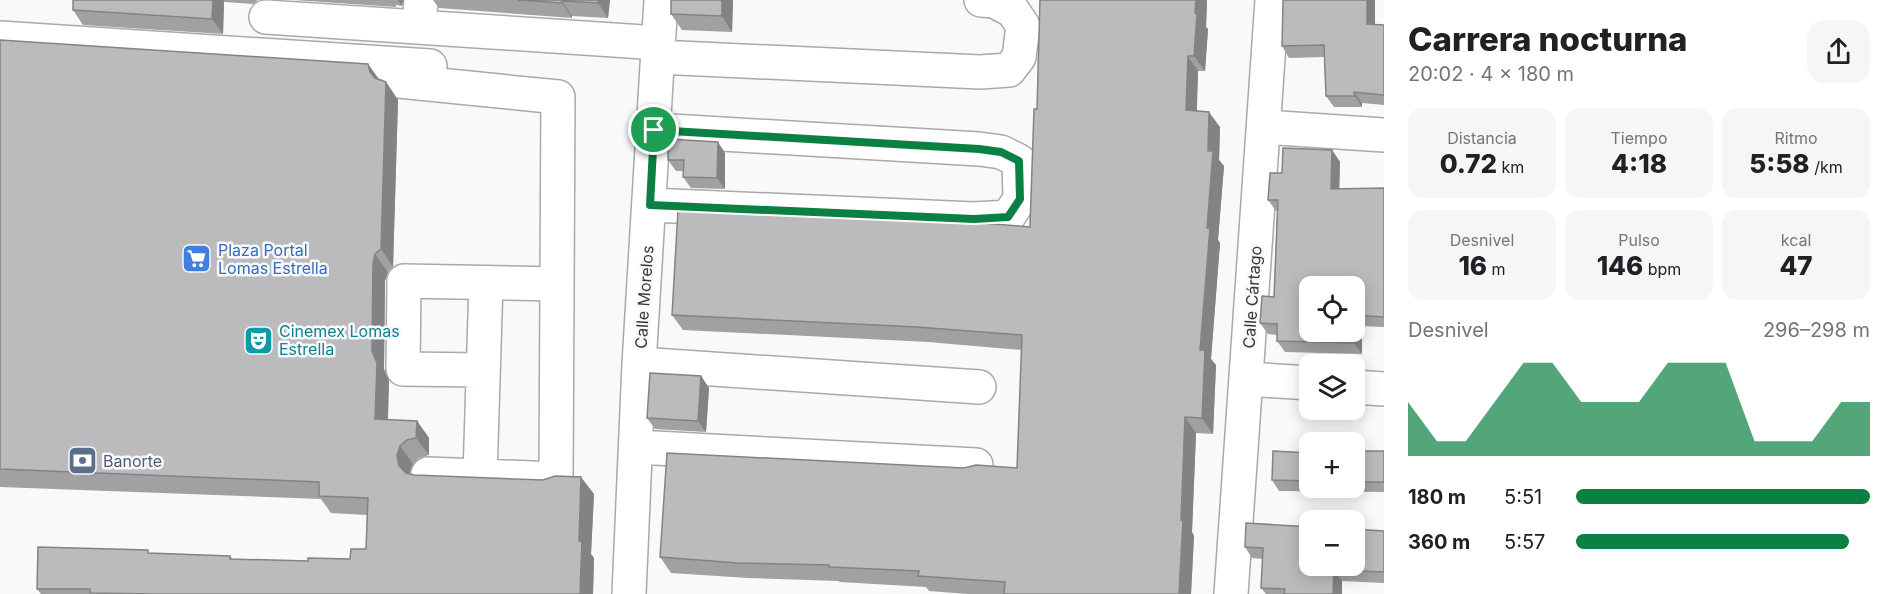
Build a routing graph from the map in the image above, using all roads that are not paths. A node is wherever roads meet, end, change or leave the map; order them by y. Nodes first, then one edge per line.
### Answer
1 (662, 0) edge
2 (981, 0) edge
3 (1272, 0) edge
4 (420, 14) edge
5 (266, 17) dead end
6 (0, 38) edge
7 (659, 50) junction
8 (399, 81) dead end
9 (558, 97) junction
10 (1264, 127) junction
11 (654, 130) junction
12 (1384, 135) edge
13 (650, 205) junction
14 (486, 283) junction
15 (557, 284) junction
16 (639, 364) junction
17 (483, 370) junction
18 (1246, 379) junction
19 (1299, 382) edge
20 (978, 387) dead end
21 (1365, 388) edge
22 (1384, 389) edge
23 (636, 447) junction
24 (976, 465) edge
25 (428, 474) edge
26 (480, 476) junction
27 (628, 594) edge
28 (1231, 594) edge

1 - 7 street, Calle Morelos
2 - 7 street
3 - 10 street, Calle Cártago
4 - 5 street
4 - 7 street
6 - 9 street
7 - 11 street, Calle Morelos
8 - 9 street
9 - 15 street
10 - 12 street
10 - 18 street, Calle Cártago
11 - 13 street, Calle Morelos
11 - 13 street
13 - 16 street, Calle Morelos
14 - 15 street
14 - 17 street
14 - 17 street
15 - 26 street
16 - 20 street
16 - 23 street, Calle Morelos
17 - 26 street
18 - 19 street
18 - 28 street, Calle Cártago
21 - 22 street
23 - 24 street
23 - 27 street, Calle Morelos
25 - 26 street

